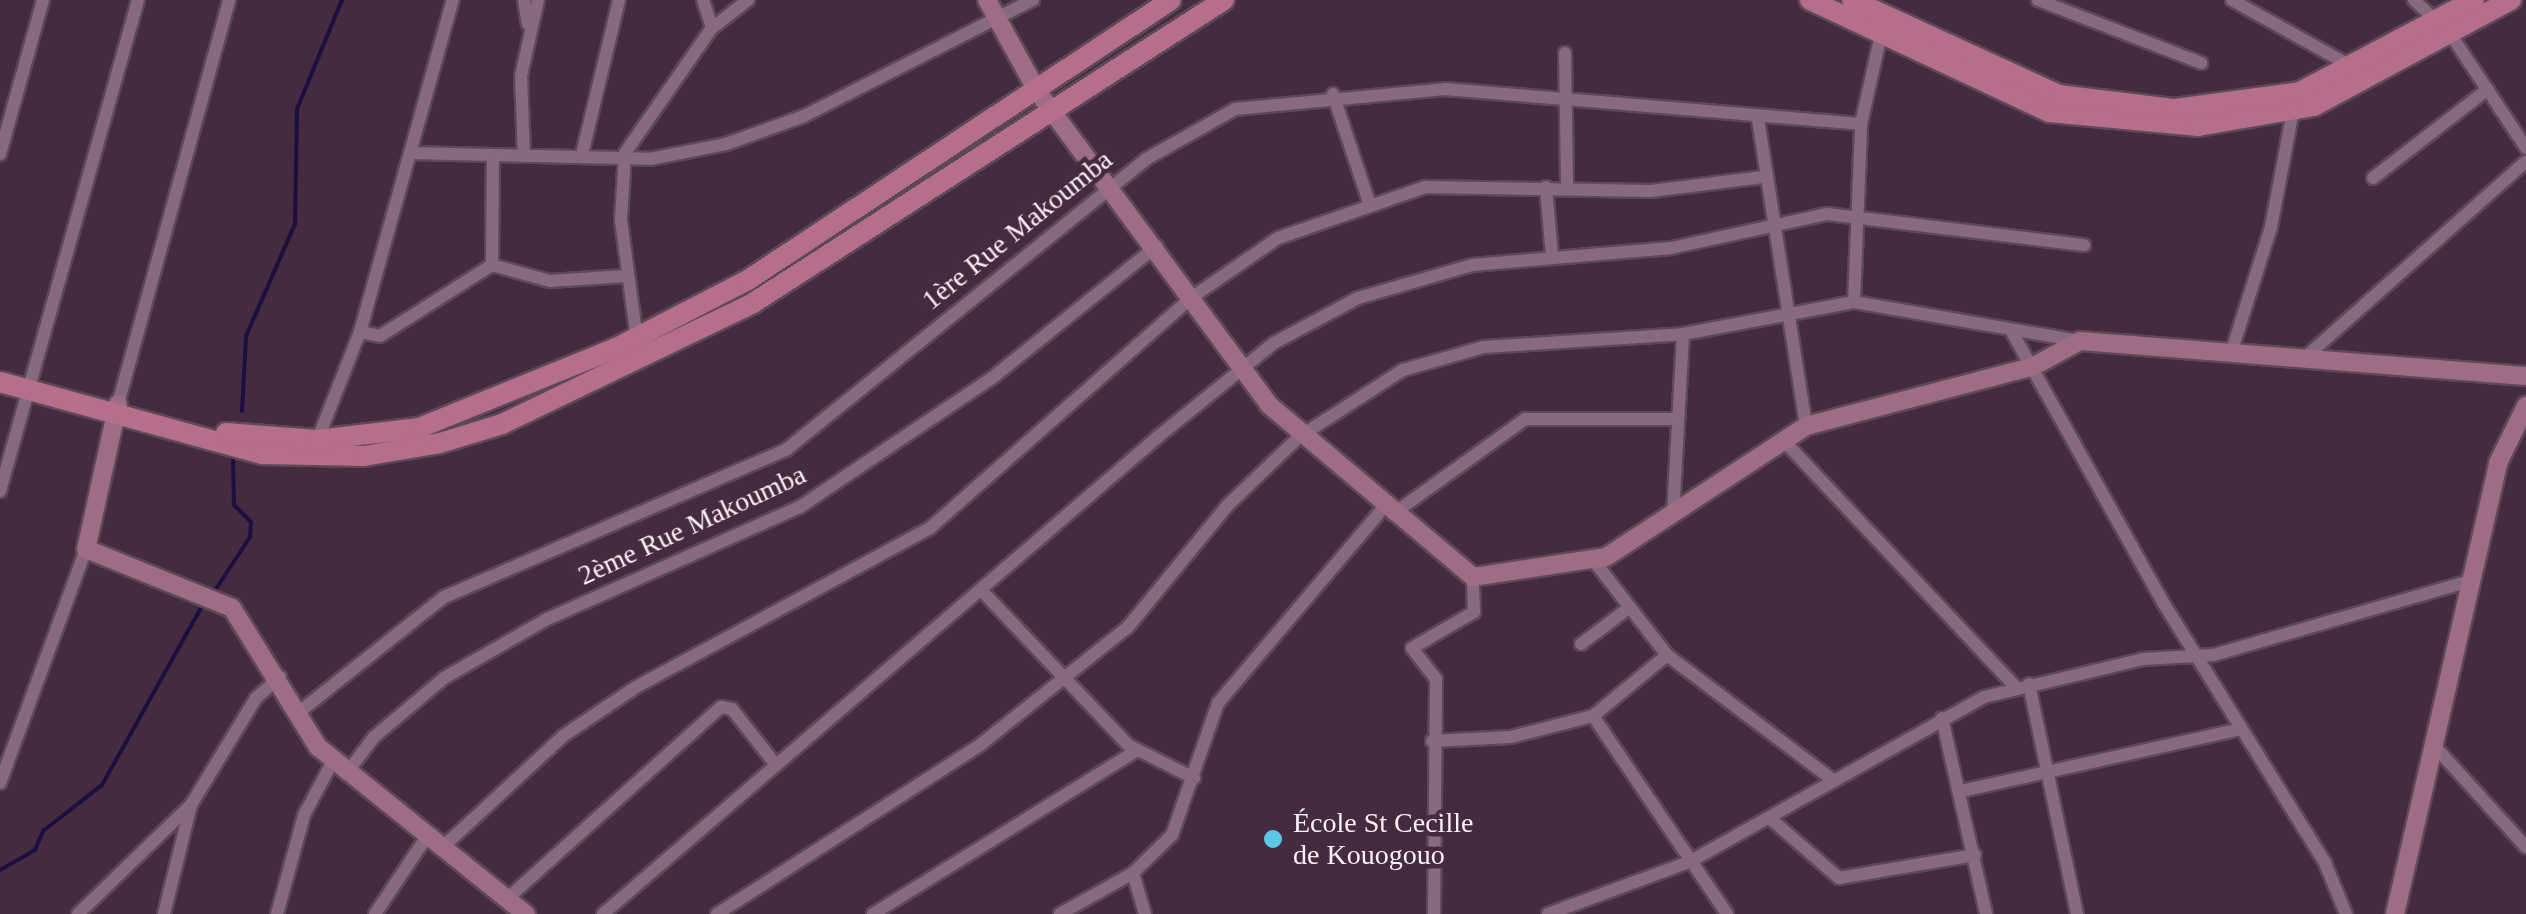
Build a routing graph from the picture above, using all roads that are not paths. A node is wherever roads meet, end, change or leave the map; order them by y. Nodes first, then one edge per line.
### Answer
1 (43, 0) edge
2 (138, 0) edge
3 (229, 0) edge
4 (453, 0) edge
5 (524, 0) edge
6 (538, 0) edge
7 (619, 0) edge
8 (703, 0) edge
9 (748, 0) edge
10 (987, 0) edge
11 (1033, 0) edge
12 (1171, 0) edge
13 (1224, 0) edge
14 (1810, 0) edge
15 (1852, 0) edge
16 (2038, 0) edge
17 (2232, 0) edge
18 (2414, 0) edge
19 (2474, 0) edge
20 (2511, 0) edge
21 (998, 16) junction
22 (1883, 27) junction
23 (712, 28) junction
24 (2444, 28) junction
25 (529, 32) junction
26 (1565, 53) dead end
27 (2201, 63) dead end
28 (2354, 68) junction
29 (2488, 89) junction
30 (1037, 91) junction
31 (1333, 94) junction
32 (1567, 96) junction
33 (1052, 108) junction
34 (2293, 111) junction
35 (1758, 119) junction
36 (1861, 124) junction
37 (2526, 148) edge
38 (583, 150) junction
39 (410, 153) junction
40 (625, 153) junction
41 (0, 154) edge
42 (524, 156) junction
43 (493, 158) junction
44 (2526, 161) edge
45 (1763, 177) junction
46 (2373, 178) dead end
47 (1114, 186) junction
48 (1546, 187) junction
49 (1567, 187) junction
50 (1369, 202) junction
51 (1860, 214) junction
52 (1771, 222) junction
53 (2084, 245) dead end
54 (1157, 246) junction
55 (1552, 256) junction
56 (492, 266) junction
57 (626, 276) junction
58 (1190, 298) junction
59 (1854, 302) junction
60 (1786, 309) junction
61 (360, 332) junction
62 (2012, 332) junction
63 (1683, 334) junction
64 (2080, 341) junction
65 (639, 347) junction
66 (2233, 347) junction
67 (2309, 354) junction
68 (2034, 366) junction
69 (1242, 370) junction
70 (0, 372) edge
71 (2526, 376) edge
72 (0, 382) edge
73 (30, 385) junction
74 (2526, 406) edge
75 (117, 408) junction
76 (1678, 419) junction
77 (1806, 426) junction
78 (1299, 437) junction
79 (1784, 440) junction
80 (314, 449) junction
81 (0, 491) edge
82 (1388, 511) junction
83 (1673, 514) junction
84 (86, 549) junction
85 (1594, 561) junction
86 (1473, 577) junction
87 (2473, 580) junction
88 (982, 592) junction
89 (1626, 610) junction
90 (1581, 644) dead end
91 (1667, 655) junction
92 (2196, 658) junction
93 (280, 677) junction
94 (1060, 681) junction
95 (2023, 686) junction
96 (298, 712) junction
97 (1593, 716) junction
98 (1942, 718) junction
99 (2240, 729) junction
100 (1432, 741) junction
101 (1136, 750) junction
102 (2438, 750) junction
103 (772, 760) junction
104 (339, 768) junction
105 (2046, 772) junction
106 (1194, 778) junction
107 (1833, 780) junction
108 (0, 783) edge
109 (1961, 790) junction
110 (191, 805) junction
111 (1772, 820) junction
112 (429, 833) junction
113 (445, 845) junction
114 (2526, 847) edge
115 (1974, 855) junction
116 (1689, 862) junction
117 (1134, 873) junction
118 (508, 898) junction
119 (378, 908) edge
120 (1585, 910) edge
121 (78, 914) edge
122 (164, 914) edge
123 (277, 914) edge
124 (394, 914) edge
125 (526, 914) edge
126 (602, 914) edge
127 (717, 914) edge
128 (873, 914) edge
129 (1060, 914) edge
130 (1145, 914) edge
131 (1434, 914) edge
132 (1548, 914) edge
133 (1727, 914) edge
134 (1986, 914) edge
135 (2078, 914) edge
136 (2346, 914) edge
137 (2395, 914) edge

1 - 41 street
2 - 73 street
3 - 75 street
4 - 39 street
5 - 25 street
6 - 25 street
7 - 38 street
8 - 23 street
9 - 23 street
10 - 21 street
11 - 21 street
12 - 30 main road
13 - 33 main road
14 - 22 main road
15 - 22 main road
16 - 27 street
17 - 28 street
18 - 24 street
19 - 24 main road
20 - 24 main road
21 - 30 street
21 - 40 street
22 - 28 main road
22 - 34 main road
22 - 36 street
23 - 40 street
24 - 28 main road
24 - 29 street
24 - 34 main road
25 - 42 street
26 - 32 street
29 - 37 street
29 - 46 street
30 - 33 street
30 - 65 main road
31 - 32 street, 1ère Rue Makoumba
31 - 47 street, 1ère Rue Makoumba
31 - 50 street
32 - 35 street, 1ère Rue Makoumba
32 - 49 street
33 - 47 street
33 - 65 main road
34 - 66 street
35 - 36 street, 1ère Rue Makoumba
35 - 45 street
36 - 51 street
38 - 40 street
38 - 42 street
39 - 43 street
39 - 61 street
40 - 57 street
42 - 43 street
43 - 56 street
44 - 67 street
45 - 49 street
45 - 52 street
47 - 54 street
47 - 96 street, 1ère Rue Makoumba
48 - 49 street
48 - 50 street
48 - 55 street
50 - 58 street
51 - 52 street
51 - 53 street
51 - 59 street
52 - 55 street
52 - 60 street
54 - 58 street
54 - 104 street, 2ème Rue Makoumba
55 - 69 street
56 - 57 street
56 - 61 street
57 - 65 street
58 - 69 street
58 - 113 street
59 - 60 street
59 - 62 street
60 - 63 street
60 - 77 street
61 - 80 street
62 - 64 street
62 - 68 street
63 - 76 street
63 - 78 street
64 - 66 street
64 - 68 street
65 - 80 main road
66 - 67 street
67 - 71 street
68 - 77 street
68 - 92 street
69 - 78 street
69 - 88 street
70 - 73 main road
72 - 73 main road
73 - 75 main road
73 - 81 street
74 - 87 street
75 - 80 main road
75 - 84 street
76 - 82 street
76 - 83 street
77 - 79 street
78 - 82 street
78 - 94 street
79 - 83 street
79 - 95 street
82 - 86 street
82 - 106 street
83 - 85 street
84 - 93 street
84 - 108 street
85 - 86 street
85 - 89 street
86 - 100 street
87 - 92 street
87 - 102 street
88 - 94 street
88 - 103 street
89 - 90 street
89 - 91 street
91 - 97 street
91 - 107 street
92 - 95 street
92 - 99 street
93 - 96 street
93 - 110 street
94 - 101 street
94 - 127 street
95 - 98 street
95 - 105 street
96 - 104 street
97 - 100 street
97 - 116 street
98 - 107 street
98 - 109 street
99 - 105 street
99 - 136 street
100 - 131 street
101 - 106 street
101 - 128 street
102 - 114 street
102 - 137 street
103 - 118 street
103 - 126 street
104 - 112 street
104 - 123 street, 2ème Rue Makoumba
105 - 109 street
105 - 135 street
106 - 117 street
107 - 111 street
109 - 115 street
110 - 121 street
110 - 122 street
111 - 115 street
111 - 116 street
112 - 113 street
112 - 119 street
113 - 118 street
115 - 134 street
116 - 120 street
116 - 133 street
117 - 129 street
117 - 130 street
118 - 125 street
119 - 124 street
120 - 132 street

